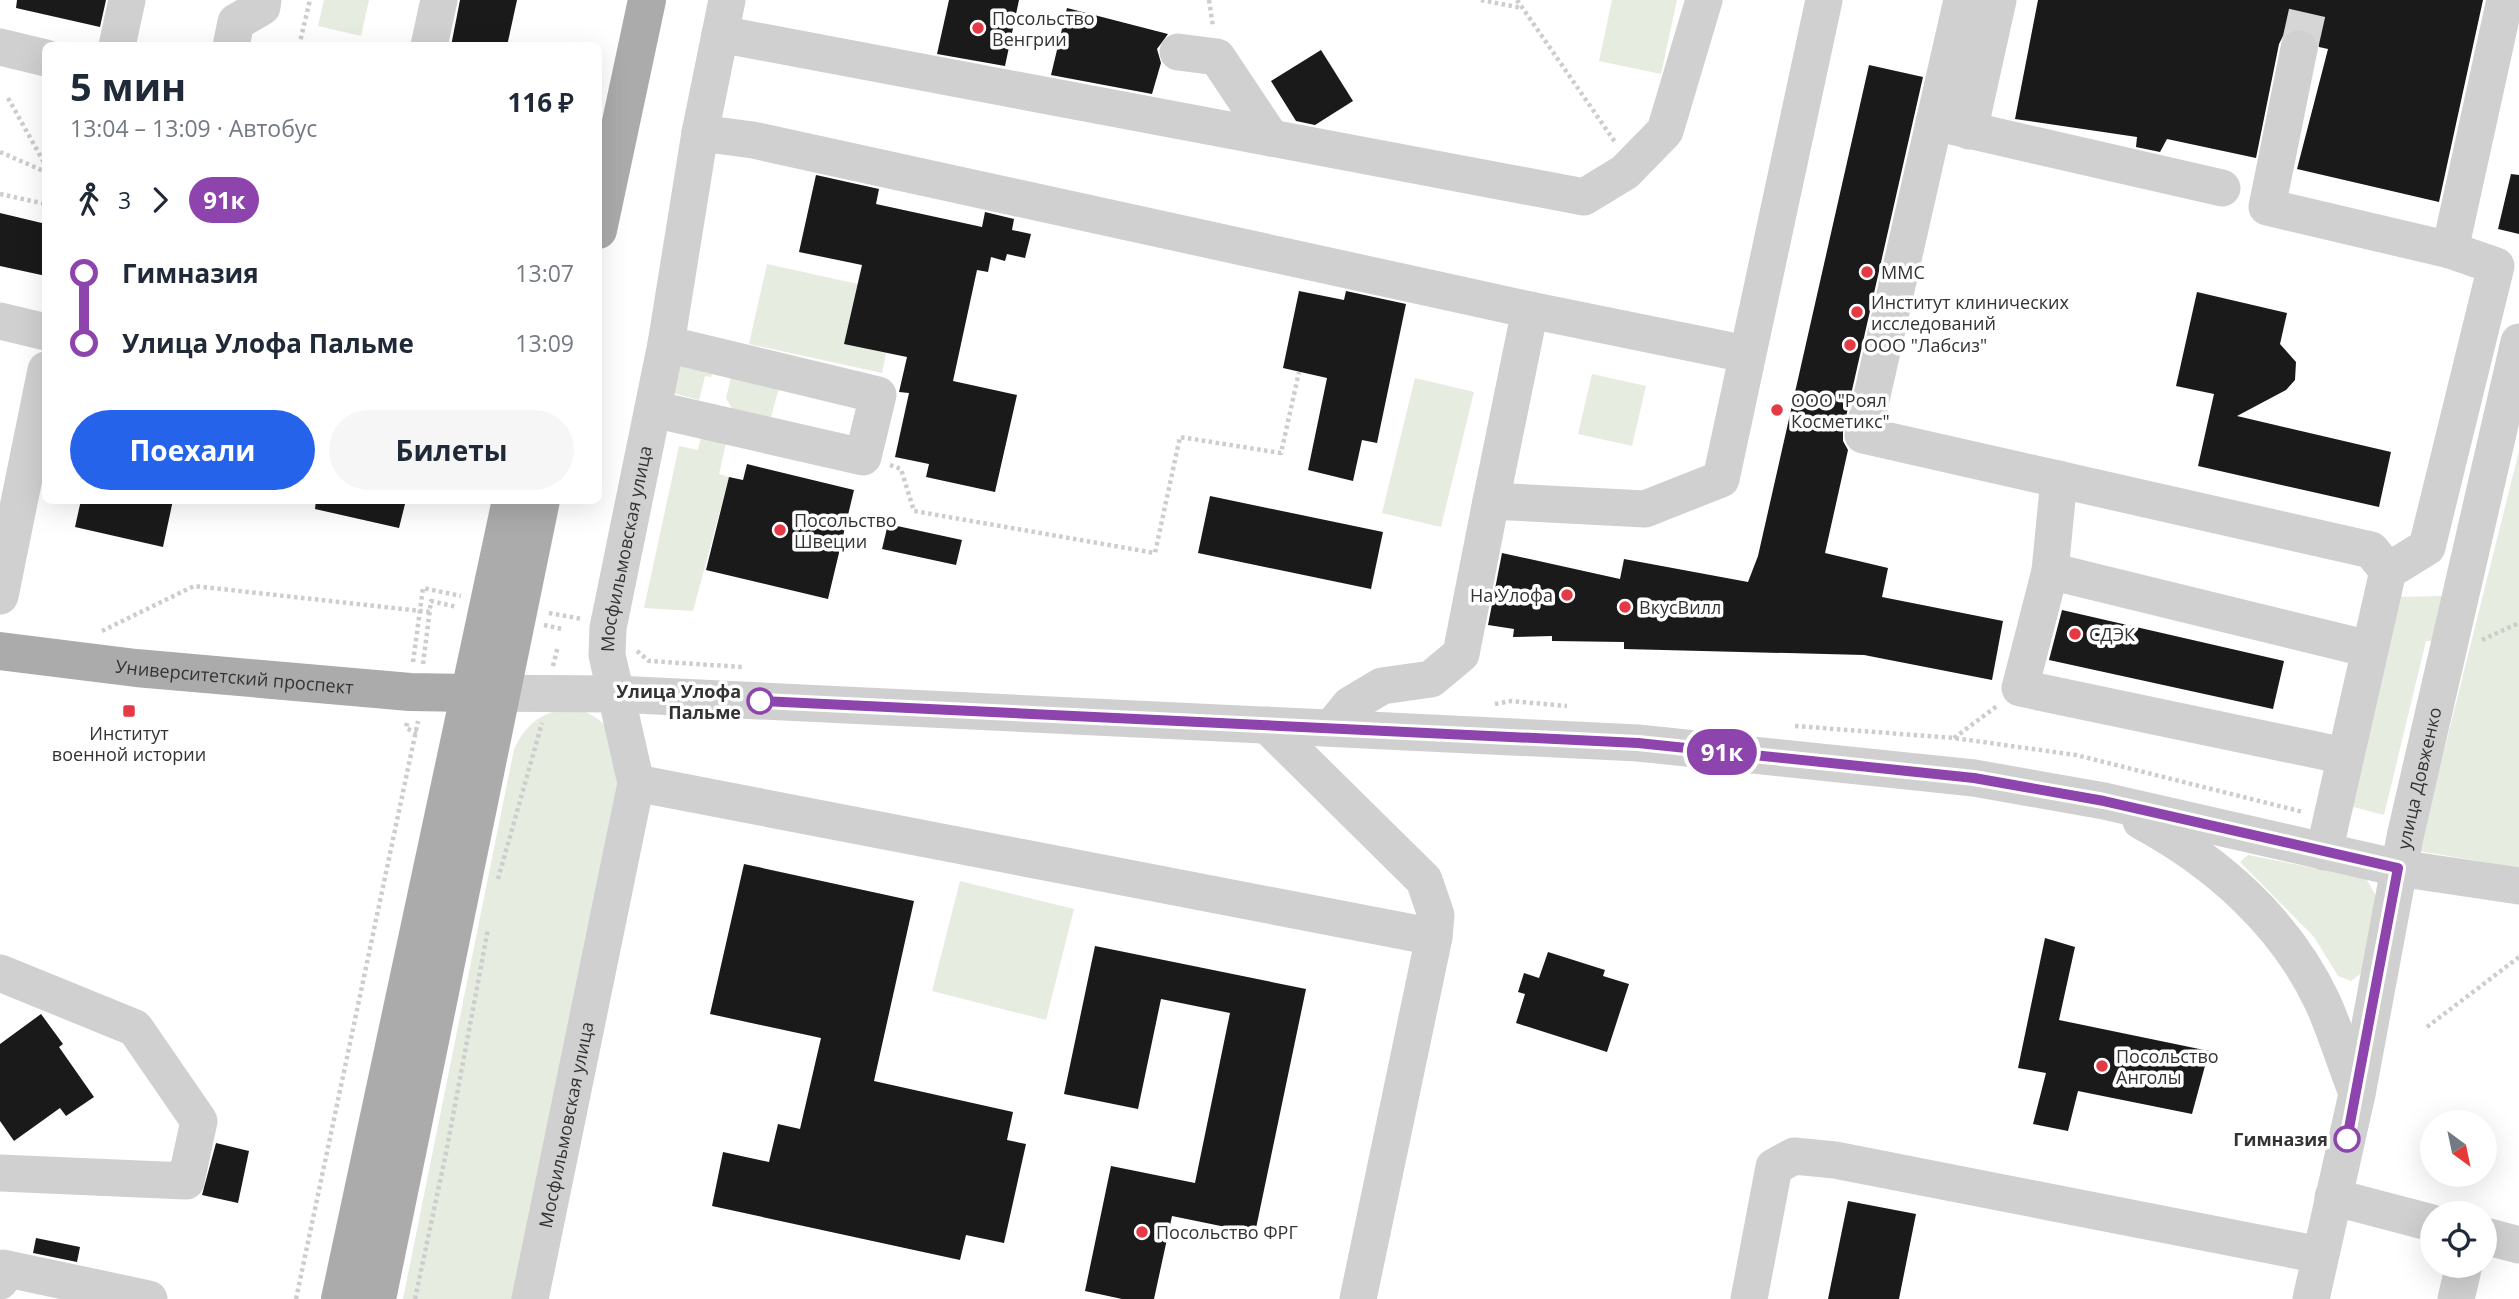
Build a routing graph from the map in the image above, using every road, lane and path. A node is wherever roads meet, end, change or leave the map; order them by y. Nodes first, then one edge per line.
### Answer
1 (127, 0) edge
2 (263, 0) edge
3 (310, 0) edge
4 (439, 0) edge
5 (621, 0) edge
6 (647, 0) edge
7 (1481, 0) edge
8 (1517, 0) edge
9 (1704, 0) edge
10 (1824, 0) edge
11 (1962, 0) edge
12 (1998, 0) edge
13 (2505, 0) edge
14 (1523, 8) junction
15 (724, 17) edge
16 (118, 42) edge
17 (232, 42) edge
18 (300, 42) edge
19 (430, 42) edge
20 (0, 47) edge
21 (2299, 49) tunnel mouth
22 (1178, 52) dead end
23 (42, 57) edge
24 (602, 86) edge
25 (9, 98) dead end
26 (1934, 122) junction
27 (1969, 131) junction
28 (699, 133) junction
29 (1271, 138) junction
30 (0, 152) edge
31 (42, 159) edge
32 (1631, 165) junction
33 (42, 170) edge
34 (2222, 188) dead end
35 (0, 194) edge
36 (42, 203) edge
37 (602, 211) edge
38 (2450, 250) junction
39 (1530, 310) junction
40 (0, 321) edge
41 (42, 331) edge
42 (2519, 342) edge
43 (666, 344) junction
44 (1746, 354) junction
45 (1299, 372) dead end
46 (42, 382) edge
47 (653, 409) junction
48 (863, 457) junction
49 (12, 461) edge
50 (2059, 479) junction
51 (1492, 501) junction
52 (510, 504) edge
53 (540, 504) edge
54 (2427, 547) junction
55 (2471, 556) junction
56 (2050, 571) junction
57 (2388, 571) junction
58 (423, 588) dead end
59 (0, 596) edge
60 (419, 611) junction
61 (430, 612) dead end
62 (2519, 623) edge
63 (104, 632) dead end
64 (2477, 642) dead end
65 (2369, 649) junction
66 (0, 652) edge
67 (413, 657) dead end
68 (2020, 688) junction
69 (486, 693) junction
70 (615, 694) junction
71 (1267, 725) junction
72 (1333, 726) junction
73 (541, 728) dead end
74 (417, 733) dead end
75 (1954, 738) dead end
76 (2345, 756) junction
77 (636, 783) junction
78 (2104, 801) junction
79 (2324, 852) junction
80 (2398, 868) junction
81 (496, 886) dead end
82 (2519, 886) edge
83 (488, 926) dead end
84 (1434, 937) junction
85 (2519, 957) edge
86 (0, 972) edge
87 (2427, 1027) dead end
88 (2357, 1094) junction
89 (0, 1173) edge
90 (2333, 1197) junction
91 (2420, 1220) edge
92 (2497, 1239) edge
93 (2519, 1245) edge
94 (2320, 1255) junction
95 (2461, 1278) edge
96 (0, 1281) edge
97 (149, 1299) edge
98 (296, 1299) edge
99 (340, 1299) edge
100 (377, 1299) edge
101 (415, 1299) edge
102 (530, 1299) edge
103 (1358, 1299) edge
104 (1749, 1299) edge
105 (2311, 1299) edge
106 (2456, 1299) edge

1 - 16 street
2 - 17 street
3 - 18 path
4 - 19 street
5 - 24 main road
6 - 37 main road
7 - 14 path
8 - 14 path
9 - 32 street
10 - 44 street
11 - 26 street
12 - 27 street
13 - 38 street
14 - 32 path
15 - 28 street, Мосфильмовская улица
15 - 29 street
20 - 23 street
21 - 38 street
22 - 29 street
25 - 31 path
26 - 27 street
26 - 50 street
27 - 34 street
28 - 39 street
28 - 43 street, Мосфильмовская улица
29 - 32 street
30 - 33 path
35 - 36 path
38 - 54 street
39 - 44 street
39 - 51 street
40 - 41 street
42 - 55 street, улица Довженко
43 - 47 street, Мосфильмовская улица
43 - 48 street
44 - 51 street
45 - 48 path
46 - 49 street
47 - 48 street
47 - 70 street, Мосфильмовская улица
49 - 59 street
50 - 56 street
50 - 57 street
51 - 72 street
52 - 69 main road
53 - 69 main road
54 - 55 street
54 - 57 street
55 - 80 street, улица Довженко
56 - 65 street
56 - 68 street
57 - 65 street
58 - 60 path
60 - 61 path
60 - 63 path
60 - 67 path
62 - 64 path
65 - 76 street
66 - 69 main road, Университетский проспект
68 - 75 path
68 - 76 street
69 - 70 street
69 - 99 main road
69 - 100 main road
70 - 71 street
70 - 77 street, Мосфильмовская улица
71 - 72 street
71 - 84 street
72 - 78 street
73 - 81 path
74 - 98 path
76 - 79 street
77 - 84 street
77 - 102 street, Мосфильмовская улица
78 - 79 street
78 - 88 street
79 - 80 street
80 - 82 street
80 - 88 street, улица Довженко
83 - 101 path
84 - 103 street
85 - 87 path
86 - 89 street
88 - 90 street, улица Довженко
90 - 91 street
90 - 94 street, улица Довженко
92 - 93 street
94 - 104 street
94 - 105 street, улица Довженко
95 - 106 street
96 - 97 street

